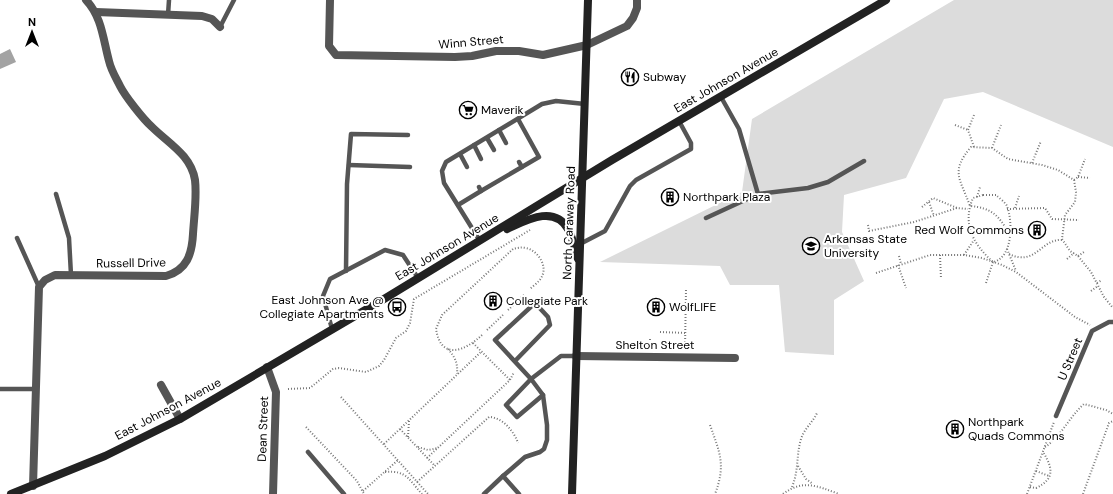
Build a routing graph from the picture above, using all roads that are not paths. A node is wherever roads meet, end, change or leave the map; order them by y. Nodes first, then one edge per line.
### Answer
1 (86, 0) edge
2 (169, 0) edge
3 (234, 0) edge
4 (330, 0) edge
5 (588, 0) edge
6 (637, 0) edge
7 (886, 0) edge
8 (96, 12) junction
9 (168, 15) junction
10 (220, 27) joint
11 (587, 45) junction
12 (721, 97) junction
13 (585, 104) junction
14 (518, 119) junction
15 (679, 121) junction
16 (499, 130) junction
17 (408, 135) dead end
18 (487, 138) junction
19 (506, 143) dead end
20 (474, 145) junction
21 (494, 150) dead end
22 (460, 154) junction
23 (481, 158) dead end
24 (864, 161) dead end
25 (519, 162) dead end
26 (349, 166) junction
27 (468, 166) dead end
28 (410, 167) dead end
29 (522, 167) junction
30 (506, 170) dead end
31 (509, 175) junction
32 (582, 178) junction
33 (56, 194) dead end
34 (758, 194) junction
35 (458, 205) junction
36 (706, 218) dead end
37 (17, 238) dead end
38 (480, 241) junction
39 (580, 244) junction
40 (580, 265) junction
41 (346, 271) junction
42 (72, 275) junction
43 (418, 278) junction
44 (39, 286) junction
45 (1113, 322) edge
46 (332, 329) junction
47 (576, 356) junction
48 (735, 358) dead end
49 (515, 361) junction
50 (267, 367) junction
51 (531, 380) junction
52 (161, 384) dead end
53 (0, 389) edge
54 (36, 389) junction
55 (543, 395) junction
56 (1056, 416) road end
57 (180, 418) junction
58 (308, 452) dead end
59 (503, 476) junction
60 (33, 486) junction
61 (11, 494) edge
62 (272, 494) edge
63 (344, 494) edge
64 (484, 494) edge
65 (519, 494) edge
66 (572, 494) edge

1 - 8 street
2 - 9 lane
3 - 10 lane
4 - 11 street, Winn Street
5 - 11 main road, North Caraway Road
6 - 11 street, Winn Street
7 - 12 main road, East Johnson Avenue
8 - 9 street
8 - 42 street, Russell Drive
9 - 10 street
11 - 13 main road, North Caraway Road
12 - 15 main road, East Johnson Avenue
12 - 34 lane
13 - 14 lane
13 - 32 main road, North Caraway Road
14 - 16 lane
14 - 29 lane
15 - 32 main road, East Johnson Avenue
15 - 39 lane
16 - 18 lane
16 - 19 lane
17 - 26 lane
18 - 20 lane
18 - 21 lane
20 - 22 lane
20 - 23 lane
22 - 27 lane
22 - 35 lane
24 - 34 lane
25 - 29 lane
26 - 28 lane
26 - 41 lane
29 - 31 lane
30 - 31 lane
31 - 35 lane
32 - 38 main road, East Johnson Avenue
32 - 39 main road, North Caraway Road
33 - 42 lane
34 - 36 lane
35 - 38 lane
37 - 44 lane
38 - 40 main road
38 - 43 main road, East Johnson Avenue
39 - 40 main road, North Caraway Road
40 - 47 main road, North Caraway Road
41 - 43 lane
41 - 46 lane
42 - 44 street, Russell Drive
43 - 46 main road, East Johnson Avenue
44 - 54 street
45 - 56 lane, U Street
46 - 50 main road, East Johnson Avenue
47 - 48 street, Shelton Street
47 - 51 lane
47 - 66 main road, North Caraway Road
49 - 49 lane
49 - 51 lane
50 - 57 main road, East Johnson Avenue
50 - 62 street, Dean Street
51 - 55 lane
51 - 55 lane
52 - 57 street
53 - 54 lane
54 - 60 street
55 - 59 lane
57 - 60 main road, East Johnson Avenue
58 - 63 lane
59 - 64 lane
59 - 65 lane
60 - 61 main road, East Johnson Avenue

